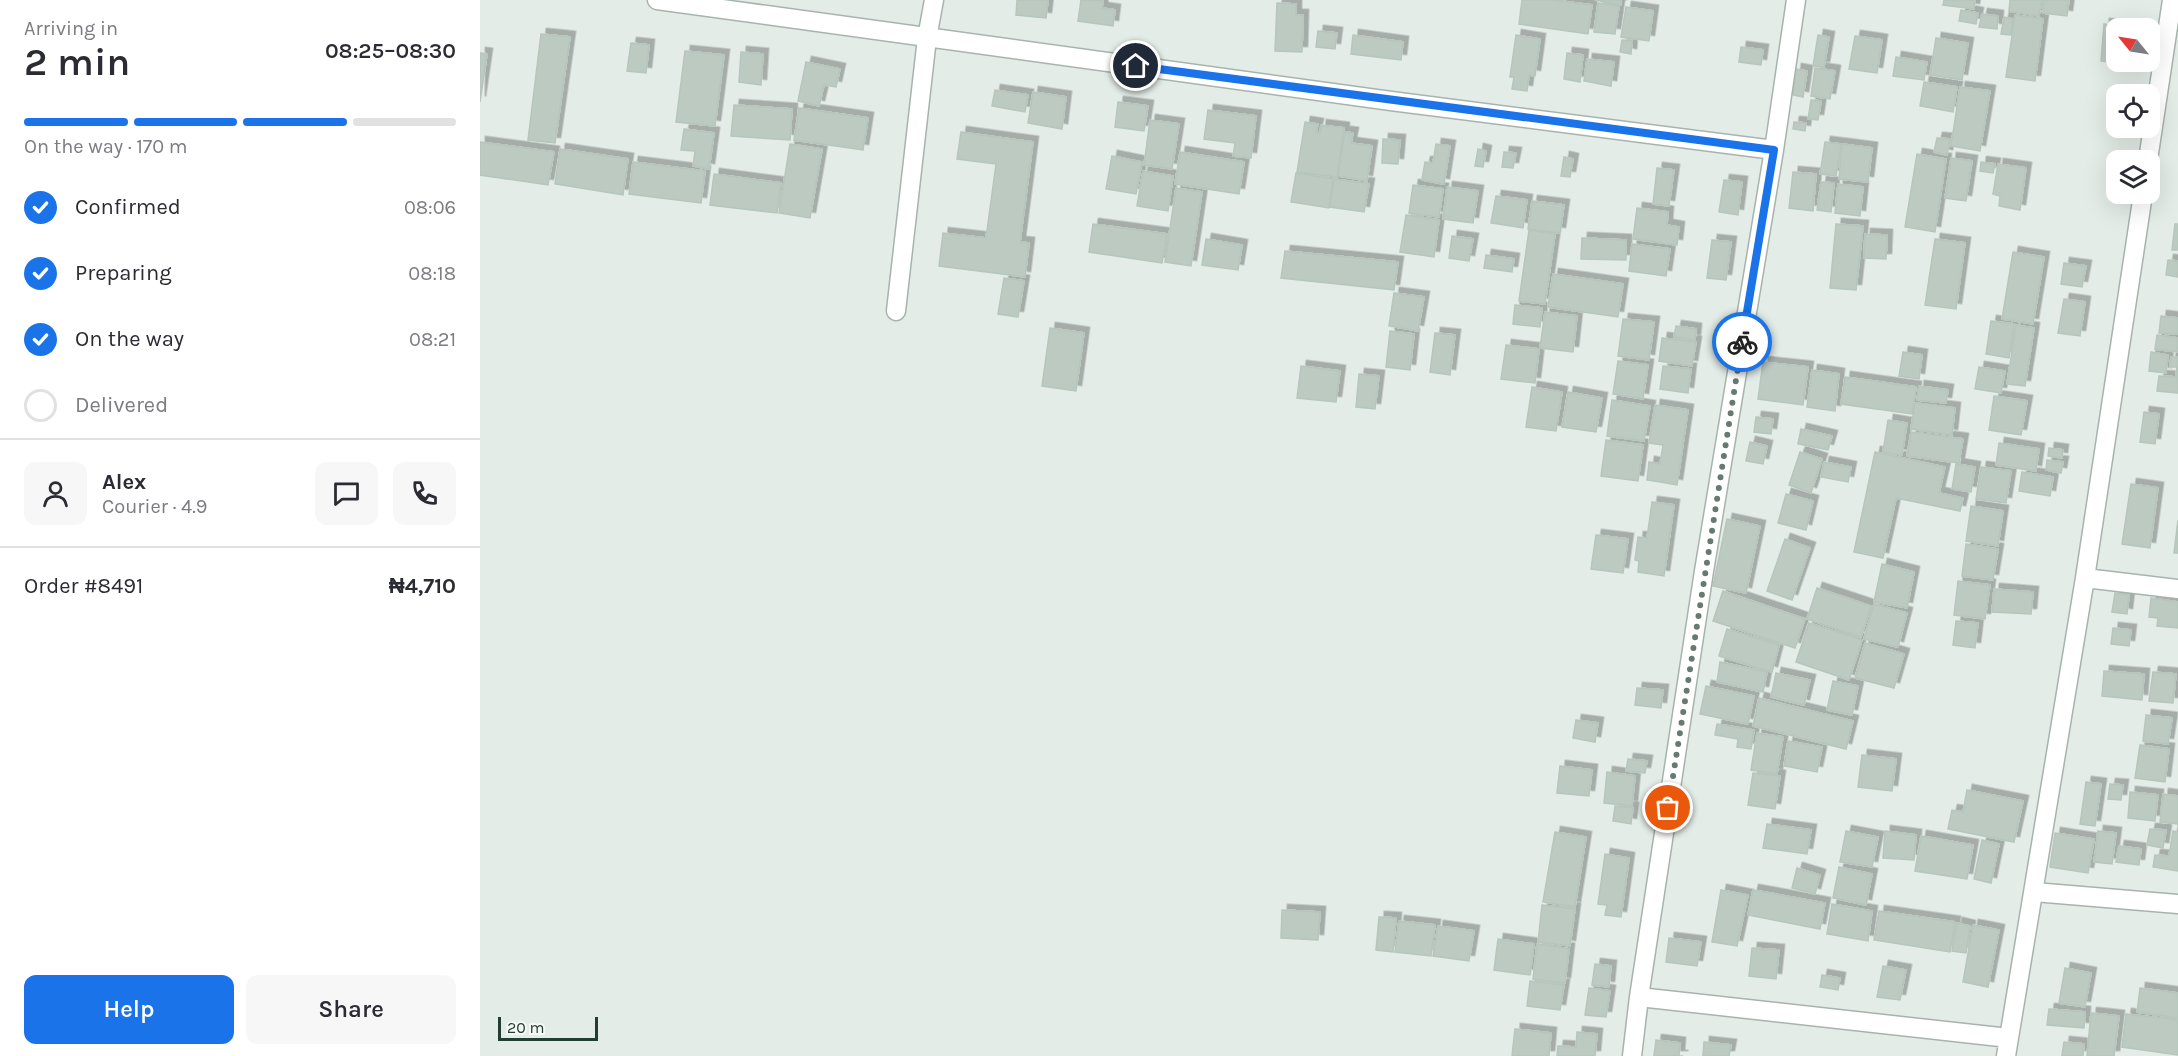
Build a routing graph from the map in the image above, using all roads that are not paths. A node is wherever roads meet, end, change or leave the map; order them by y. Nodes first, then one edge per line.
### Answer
1 (657, 0) edge
2 (934, 0) edge
3 (1796, 0) edge
4 (2172, 0) edge
5 (927, 38) junction
6 (2169, 74) edge
7 (1774, 150) junction
8 (2150, 150) edge
9 (2141, 204) edge
10 (896, 311) dead end
11 (2085, 578) junction
12 (2178, 590) edge
13 (2034, 892) junction
14 (2178, 904) edge
15 (1639, 997) junction
16 (2009, 1038) junction
17 (1632, 1056) edge
18 (2006, 1056) edge

1 - 5 street
2 - 5 street
3 - 7 street
4 - 6 street
5 - 7 street
5 - 10 street
6 - 8 street
7 - 15 street
9 - 11 street
11 - 12 street
11 - 13 street
13 - 14 street
13 - 16 street
15 - 16 street
15 - 17 street
16 - 18 street

